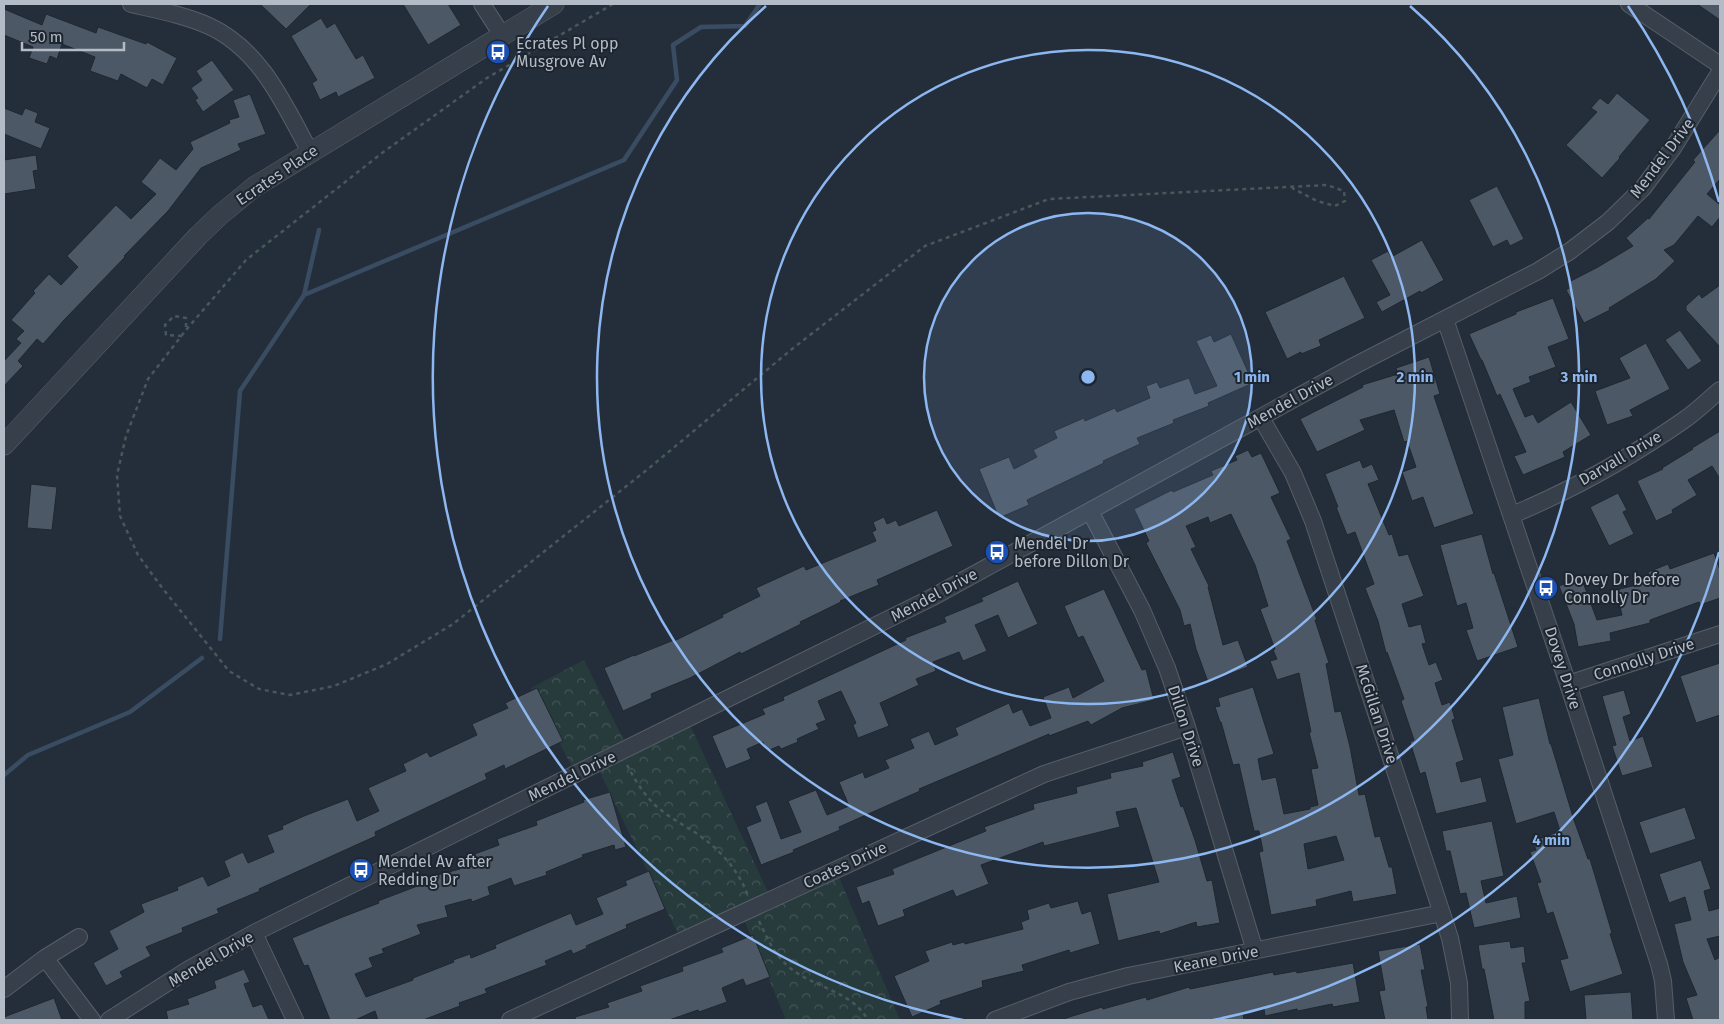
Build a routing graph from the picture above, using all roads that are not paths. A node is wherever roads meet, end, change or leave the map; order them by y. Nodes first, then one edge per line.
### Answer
1 (131, 4) edge
2 (482, 4) edge
3 (554, 4) edge
4 (1629, 4) edge
5 (502, 35) junction
6 (1720, 65) edge
7 (1720, 72) edge
8 (310, 152) junction
9 (1445, 319) junction
10 (1720, 390) edge
11 (1261, 418) junction
12 (4, 445) edge
13 (1090, 511) junction
14 (1512, 515) junction
15 (1720, 634) edge
16 (1568, 684) junction
17 (1187, 728) junction
18 (1442, 913) junction
19 (254, 934) junction
20 (79, 937) dead end
21 (1255, 951) junction
22 (45, 958) junction
23 (4, 989) edge
24 (92, 1020) edge
25 (109, 1020) edge
26 (295, 1020) edge
27 (510, 1020) edge
28 (995, 1020) edge
29 (1460, 1020) edge
30 (1666, 1020) edge

1 - 8 street
2 - 5 street
3 - 5 street, Ecrates Place
4 - 6 street
5 - 8 street, Ecrates Place
7 - 9 street, Mendel Drive
8 - 12 street, Ecrates Place
9 - 11 street, Mendel Drive
9 - 14 street, Dovey Drive
10 - 14 street, Darvall Drive
11 - 13 street, Mendel Drive
11 - 18 street, McGillan Drive
13 - 17 street, Dillon Drive
13 - 19 street, Mendel Drive
14 - 16 street, Dovey Drive
15 - 16 street, Connolly Drive
16 - 30 street, Dovey Drive
17 - 21 street, Dillon Drive
17 - 27 street, Coates Drive
18 - 21 street, Keane Drive
18 - 29 street, McGillan Drive
19 - 25 street, Mendel Drive
19 - 26 street
20 - 22 street
21 - 28 street, Keane Drive
22 - 23 street
22 - 24 street

